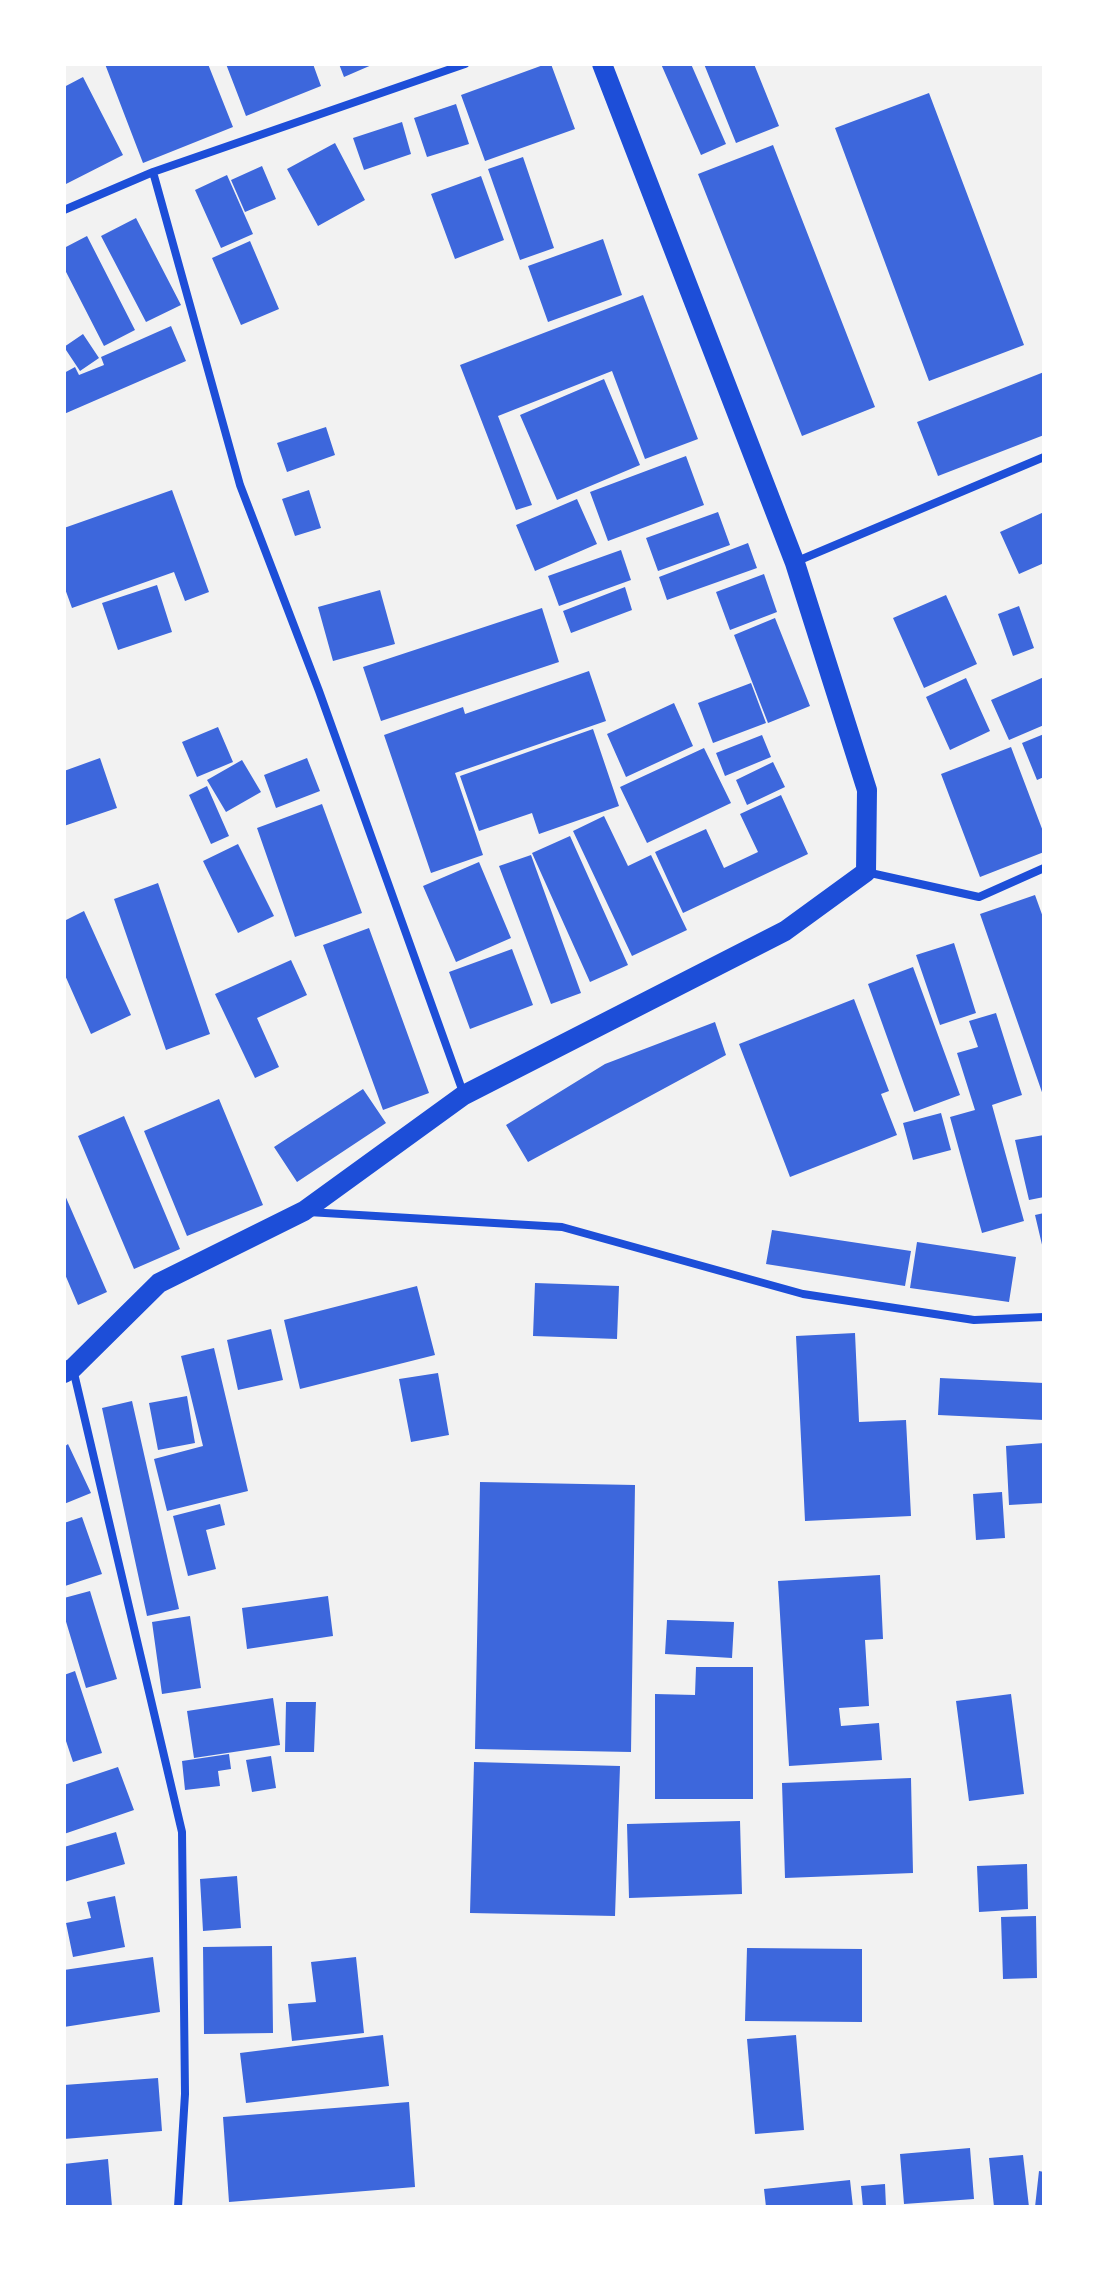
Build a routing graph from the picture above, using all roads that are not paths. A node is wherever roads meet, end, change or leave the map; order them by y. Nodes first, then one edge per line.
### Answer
1 (465, 64) edge
2 (602, 64) edge
3 (153, 172) junction
4 (64, 210) edge
5 (1044, 457) edge
6 (795, 563) junction
7 (1044, 868) edge
8 (866, 872) junction
9 (464, 1095) junction
10 (304, 1211) junction
11 (1044, 1317) edge
12 (68, 1370) edge
13 (178, 2207) edge

1 - 3 street
2 - 6 main road
3 - 4 street
3 - 9 street
5 - 6 street
6 - 8 main road
7 - 8 street
8 - 9 main road
9 - 10 main road
10 - 11 street
10 - 12 main road
12 - 13 street

